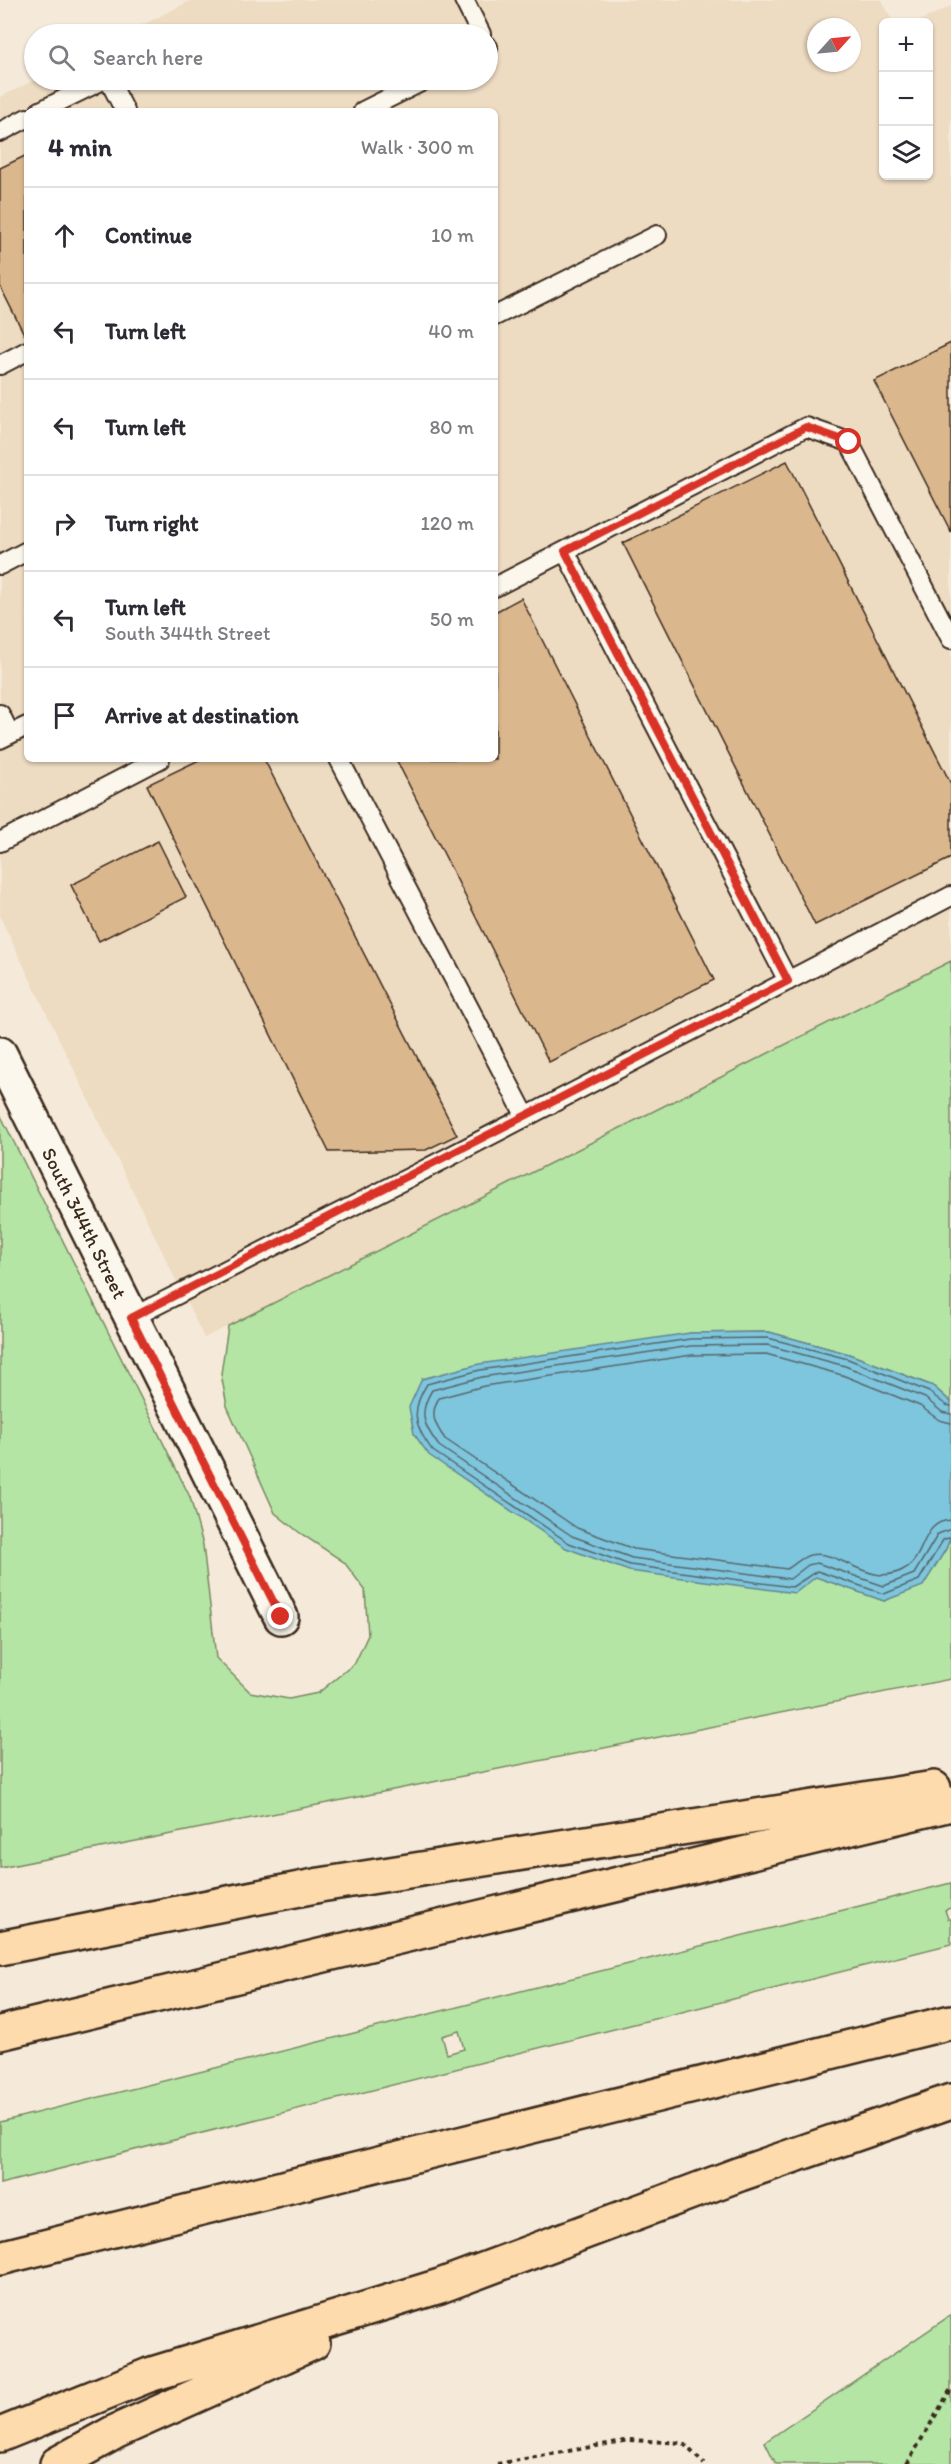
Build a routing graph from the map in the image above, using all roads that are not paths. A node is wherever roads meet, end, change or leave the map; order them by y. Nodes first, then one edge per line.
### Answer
1 (464, 0) edge
2 (476, 24) edge
3 (83, 90) edge
4 (114, 90) edge
5 (405, 90) edge
6 (46, 108) edge
7 (123, 108) edge
8 (369, 108) edge
9 (24, 120) edge
10 (0, 132) edge
11 (657, 235) dead end
12 (498, 314) edge
13 (24, 352) edge
14 (0, 364) edge
15 (565, 551) junction
16 (24, 553) edge
17 (0, 565) edge
18 (498, 585) edge
19 (951, 639) edge
20 (0, 714) edge
21 (24, 728) edge
22 (5, 737) edge
23 (154, 762) edge
24 (341, 762) edge
25 (0, 842) edge
26 (951, 896) edge
27 (788, 981) junction
28 (0, 1054) edge
29 (526, 1117) junction
30 (131, 1318) junction
31 (281, 1617) dead end
32 (951, 1785) edge
33 (951, 1804) edge
34 (0, 1948) edge
35 (951, 2022) edge
36 (0, 2033) edge
37 (951, 2101) edge
38 (0, 2258) edge
39 (440, 2286) junction
40 (0, 2435) edge
41 (57, 2464) edge

1 - 2 lane
3 - 6 lane
4 - 7 lane
5 - 8 lane
9 - 10 lane
11 - 12 lane
13 - 14 lane
15 - 18 lane
15 - 19 lane
15 - 27 lane
16 - 17 lane
20 - 22 lane
21 - 22 lane
23 - 25 lane
24 - 29 lane
26 - 27 lane
27 - 29 lane
28 - 30 street, South 344th Street
29 - 30 lane
30 - 31 street, South 344th Street
32 - 34 highway
33 - 36 highway
35 - 38 highway
37 - 39 highway
39 - 40 highway
39 - 41 highway

